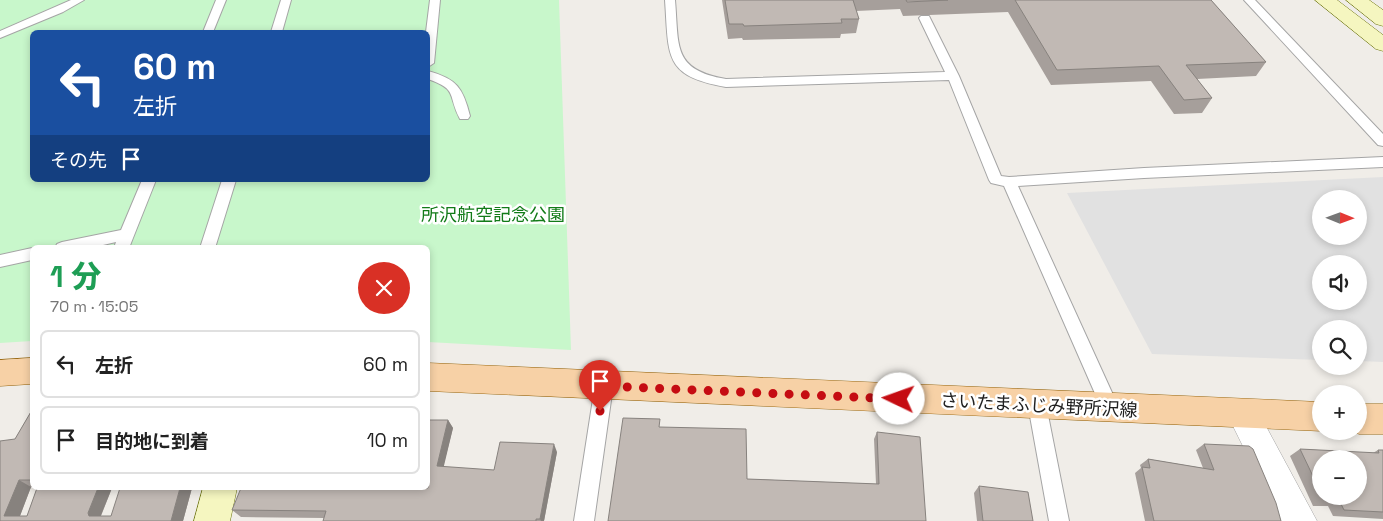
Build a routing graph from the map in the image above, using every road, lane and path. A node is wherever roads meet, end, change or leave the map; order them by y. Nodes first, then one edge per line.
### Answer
1 (79, 0) edge
2 (221, 0) edge
3 (286, 0) edge
4 (435, 0) edge
5 (670, 0) edge
6 (1249, 0) edge
7 (1325, 0) edge
8 (1356, 0) edge
9 (925, 18) edge
10 (1383, 20) edge
11 (209, 30) edge
12 (277, 30) edge
13 (0, 35) edge
14 (430, 45) edge
15 (1383, 45) edge
16 (430, 76) edge
17 (952, 76) junction
18 (464, 116) dead end
19 (1383, 142) edge
20 (1383, 162) edge
21 (147, 182) edge
22 (228, 182) edge
23 (1009, 182) junction
24 (124, 241) edge
25 (89, 245) edge
26 (208, 245) edge
27 (30, 254) edge
28 (0, 261) edge
29 (30, 371) edge
30 (0, 373) edge
31 (430, 377) edge
32 (604, 386) junction
33 (1037, 405) junction
34 (1110, 408) junction
35 (1243, 414) junction
36 (1312, 417) edge
37 (1367, 418) edge
38 (1383, 419) edge
39 (220, 490) edge
40 (212, 521) edge
41 (584, 521) edge
42 (1059, 521) edge
43 (1300, 521) edge

1 - 13 lane
2 - 11 lane
3 - 12 lane
4 - 14 lane
5 - 17 lane
6 - 19 lane
7 - 15 street
8 - 10 street
9 - 17 lane
16 - 18 lane
17 - 23 lane
20 - 23 lane
21 - 24 lane
22 - 26 lane
23 - 34 lane
24 - 25 lane
27 - 28 lane
29 - 30 main road
31 - 32 main road, さいたまふじみ野所沢線
32 - 33 main road, さいたまふじみ野所沢線
32 - 41 lane
33 - 34 main road, さいたまふじみ野所沢線
33 - 42 lane
34 - 35 main road, さいたまふじみ野所沢線
35 - 36 main road, さいたまふじみ野所沢線
35 - 43 street
37 - 38 main road
39 - 40 street

